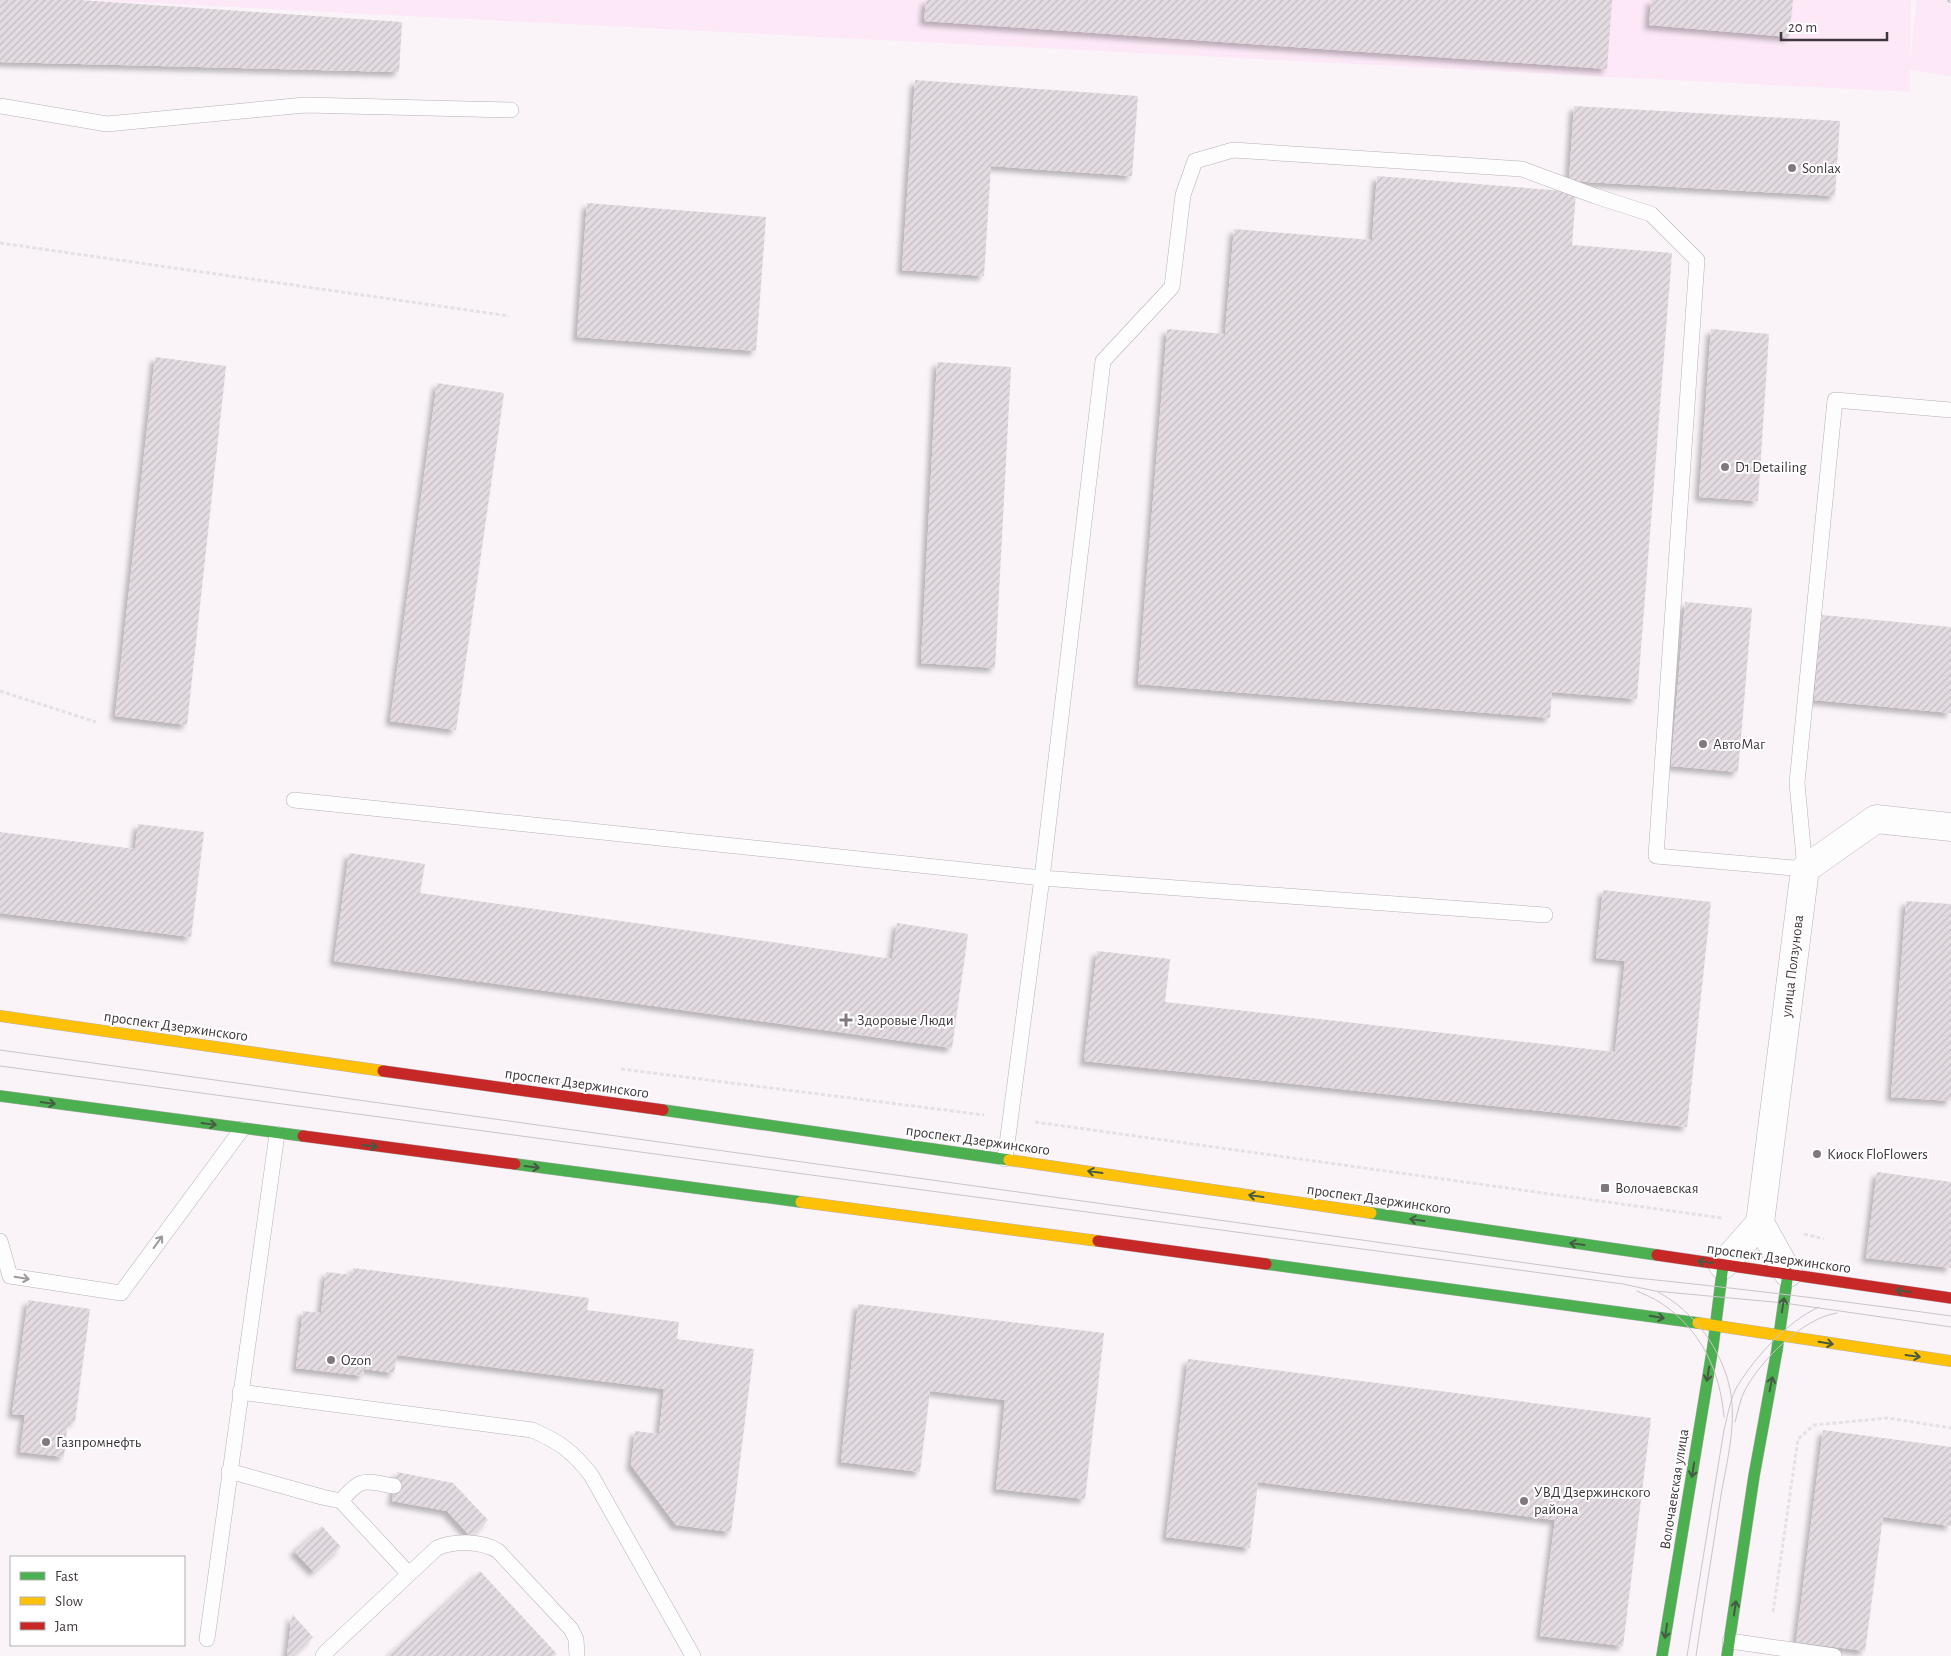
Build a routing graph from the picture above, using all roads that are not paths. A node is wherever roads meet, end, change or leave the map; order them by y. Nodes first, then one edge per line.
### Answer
1 (0, 106) edge
2 (511, 110) dead end
3 (1951, 410) edge
4 (294, 800) dead end
5 (1951, 827) edge
6 (1804, 869) junction
7 (1042, 878) junction
8 (1545, 915) dead end
9 (0, 1016) edge
10 (0, 1096) edge
11 (242, 1129) junction
12 (277, 1134) junction
13 (1005, 1159) junction
14 (1760, 1223) junction
15 (0, 1241) edge
16 (1723, 1265) junction
17 (1788, 1274) junction
18 (1951, 1298) edge
19 (1716, 1326) junction
20 (1778, 1336) junction
21 (1951, 1361) edge
22 (240, 1392) junction
23 (229, 1471) junction
24 (394, 1486) dead end
25 (341, 1501) junction
26 (409, 1574) junction
27 (207, 1639) dead end
28 (1729, 1648) edge
29 (323, 1656) edge
30 (577, 1656) edge
31 (693, 1656) edge
32 (1662, 1656) edge
33 (1834, 1656) edge

1 - 2 lane
3 - 6 lane
4 - 7 lane
5 - 6 street
6 - 7 lane
6 - 14 street, улица Ползунова
7 - 8 lane
7 - 13 lane
9 - 13 main road, проспект Дзержинского
10 -> 11 main road
11 - 12 main road
15 -> 11 lane
12 -> 19 main road
12 - 22 lane
16 -> 13 main road, проспект Дзержинского
14 - 16 street
14 - 17 street
16 - 17 main road, проспект Дзержинского
16 - 19 main road, Волочаевская улица
18 -> 17 main road, проспект Дзержинского
20 -> 17 main road
19 - 20 main road
19 -> 32 main road, Волочаевская улица
20 -> 21 main road
28 -> 20 main road
22 - 23 lane
22 - 31 lane
23 - 25 lane
23 - 27 lane
24 - 25 lane
25 - 26 lane
26 - 29 lane
26 - 30 lane
28 - 33 lane

